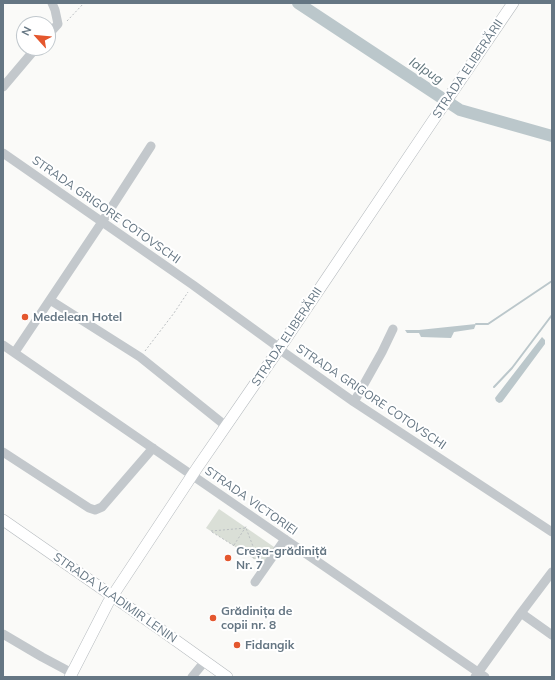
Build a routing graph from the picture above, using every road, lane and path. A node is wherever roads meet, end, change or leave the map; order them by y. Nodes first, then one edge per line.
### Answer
1 (52, 3) edge
2 (84, 3) edge
3 (513, 3) edge
4 (58, 24) joint
5 (29, 56) edge
6 (3, 87) edge
7 (151, 146) dead end
8 (3, 153) edge
9 (102, 222) junction
10 (193, 285) junction
11 (50, 300) junction
12 (392, 329) dead end
13 (3, 344) edge
14 (279, 349) junction
15 (15, 352) junction
16 (140, 357) junction
17 (354, 402) junction
18 (225, 427) junction
19 (153, 448) junction
20 (3, 452) edge
21 (192, 475) junction
22 (3, 520) edge
23 (247, 525) dead end
24 (246, 528) junction
25 (552, 532) edge
26 (285, 539) junction
27 (233, 545) junction
28 (552, 572) edge
29 (255, 582) dead end
30 (112, 596) junction
31 (521, 613) junction
32 (3, 634) edge
33 (552, 634) edge
34 (205, 661) junction
35 (71, 675) edge
36 (479, 675) edge
37 (192, 677) edge
38 (227, 677) edge

1 - 4 street
2 - 4 path
3 - 14 main road, STRADA ELIBERĂRII
5 - 6 street
7 - 9 street
8 - 9 street, STRADA GRIGORE COTOVSCHI
9 - 10 street, STRADA GRIGORE COTOVSCHI
9 - 11 street
10 - 14 street, STRADA GRIGORE COTOVSCHI
10 - 16 path
11 - 15 street
11 - 16 street
12 - 17 street
13 - 15 street, STRADA VICTORIEI
14 - 17 street, STRADA GRIGORE COTOVSCHI
14 - 18 main road, STRADA ELIBERĂRII
15 - 19 street, STRADA VICTORIEI
16 - 18 street
17 - 25 street, STRADA GRIGORE COTOVSCHI
18 - 21 main road, STRADA ELIBERĂRII
19 - 20 street
19 - 21 street, STRADA VICTORIEI
21 - 26 street, STRADA VICTORIEI
21 - 30 main road, STRADA ELIBERĂRII
22 - 30 main road, STRADA VLADIMIR LENIN
23 - 24 path
24 - 27 path
24 - 27 path
24 - 27 path
26 - 29 street
26 - 36 street, STRADA VICTORIEI
28 - 31 street
30 - 34 main road, STRADA VLADIMIR LENIN
30 - 35 main road, STRADA ELIBERĂRII
31 - 33 street
31 - 36 street
32 - 35 street
34 - 37 street
34 - 38 main road, STRADA VLADIMIR LENIN

